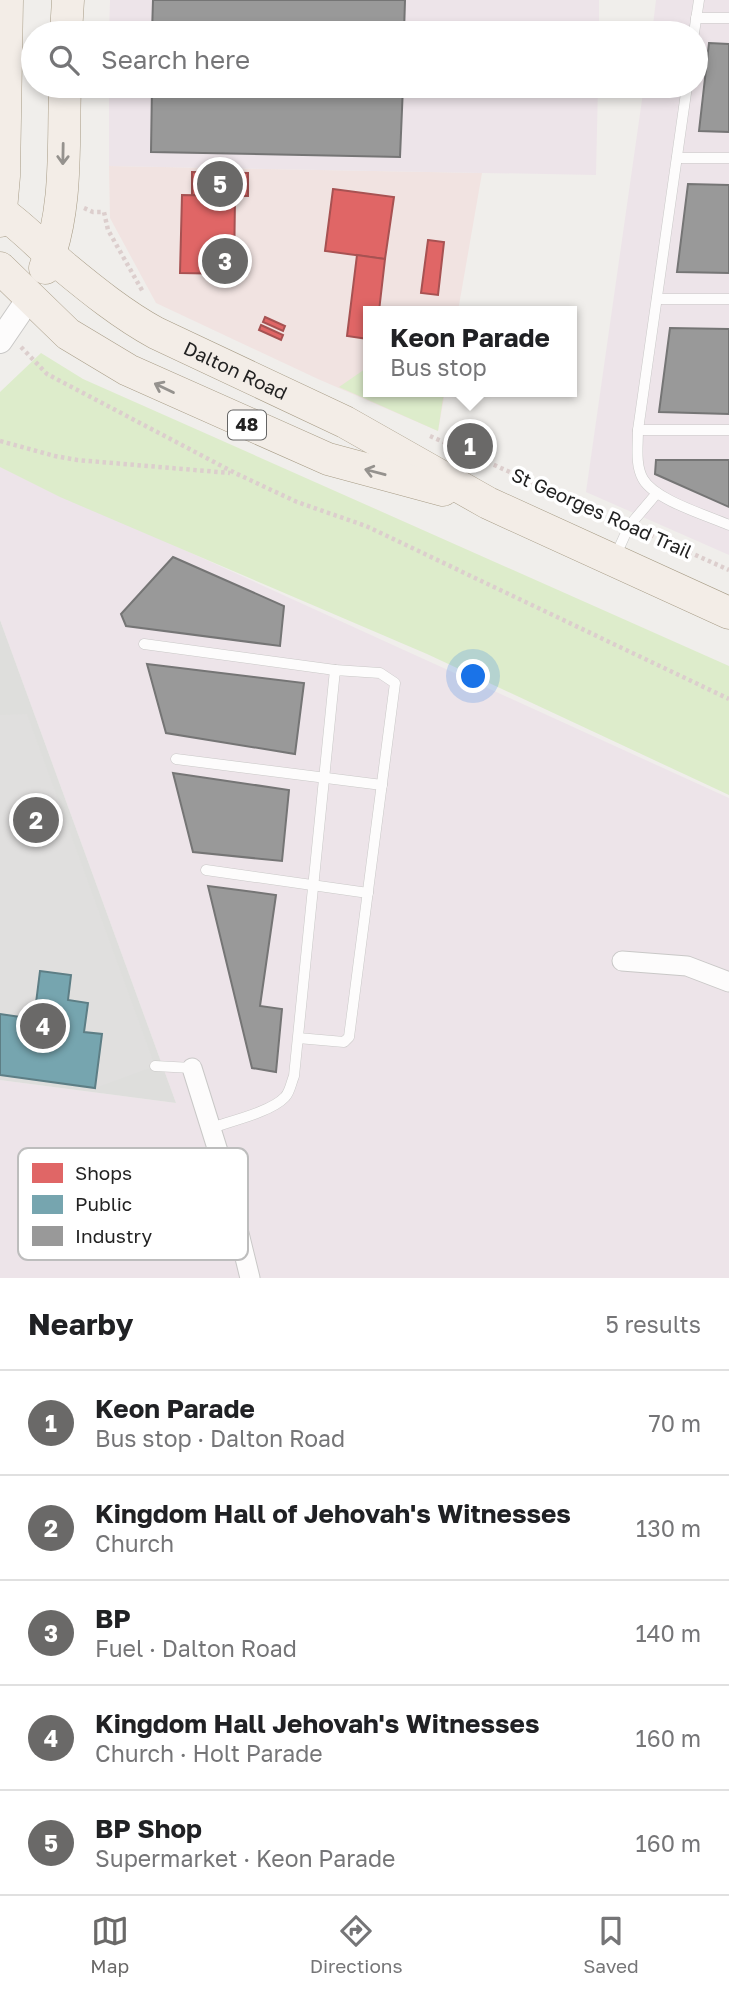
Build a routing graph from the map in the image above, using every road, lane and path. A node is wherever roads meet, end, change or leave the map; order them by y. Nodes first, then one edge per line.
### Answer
1 (8, 0) edge
2 (68, 0) edge
3 (699, 0) edge
4 (696, 18) junction
5 (729, 18) edge
6 (67, 21) edge
7 (696, 21) edge
8 (65, 98) edge
9 (685, 98) edge
10 (677, 158) junction
11 (729, 158) edge
12 (104, 212) dead end
13 (1, 216) edge
14 (50, 254) junction
15 (0, 268) edge
16 (145, 295) dead end
17 (30, 297) junction
18 (657, 299) junction
19 (729, 299) edge
20 (4, 336) edge
21 (639, 430) junction
22 (729, 430) edge
23 (426, 434) dead end
24 (0, 441) edge
25 (235, 473) junction
26 (657, 493) junction
27 (488, 503) junction
28 (729, 525) edge
29 (629, 526) junction
30 (614, 561) junction
31 (729, 570) edge
32 (729, 613) edge
33 (144, 644) dead end
34 (335, 670) junction
35 (729, 699) edge
36 (176, 759) dead end
37 (324, 777) junction
38 (382, 785) junction
39 (206, 870) dead end
40 (313, 885) junction
41 (368, 892) junction
42 (622, 961) dead end
43 (729, 982) edge
44 (298, 1038) junction
45 (155, 1066) dead end
46 (192, 1068) joint
47 (211, 1128) junction
48 (217, 1148) edge
49 (246, 1260) edge
50 (250, 1278) edge

1 - 13 main road
2 - 6 main road
3 - 4 lane
4 - 5 lane
4 - 7 lane
8 -> 14 main road
9 - 10 lane
10 - 11 lane
10 - 18 lane
12 - 16 path
13 - 14 main road, Dalton Road
14 - 17 main road
14 - 27 main road, Dalton Road / 48
15 - 17 main road, Dalton Road / 48
17 - 20 street
27 -> 17 main road, Dalton Road / 48
18 - 19 lane
18 - 21 lane
20 - 25 path
21 - 22 lane
21 - 26 lane
23 - 29 path, St Georges Road Trail
24 - 25 path
25 - 35 path
26 - 28 lane
26 - 29 lane
27 - 30 main road, Dalton Road / 48
29 - 30 lane
29 - 31 path, St Georges Road Trail
30 - 32 main road, Dalton Road / 48
33 - 34 lane
34 - 37 lane
34 - 38 lane
36 - 37 lane
37 - 38 lane
37 - 40 lane
38 - 41 lane
39 - 40 lane
40 - 41 lane
40 - 44 lane
41 - 44 lane
42 - 43 street
44 - 47 lane
45 - 46 lane
46 - 47 street
47 - 48 street
49 - 50 street

